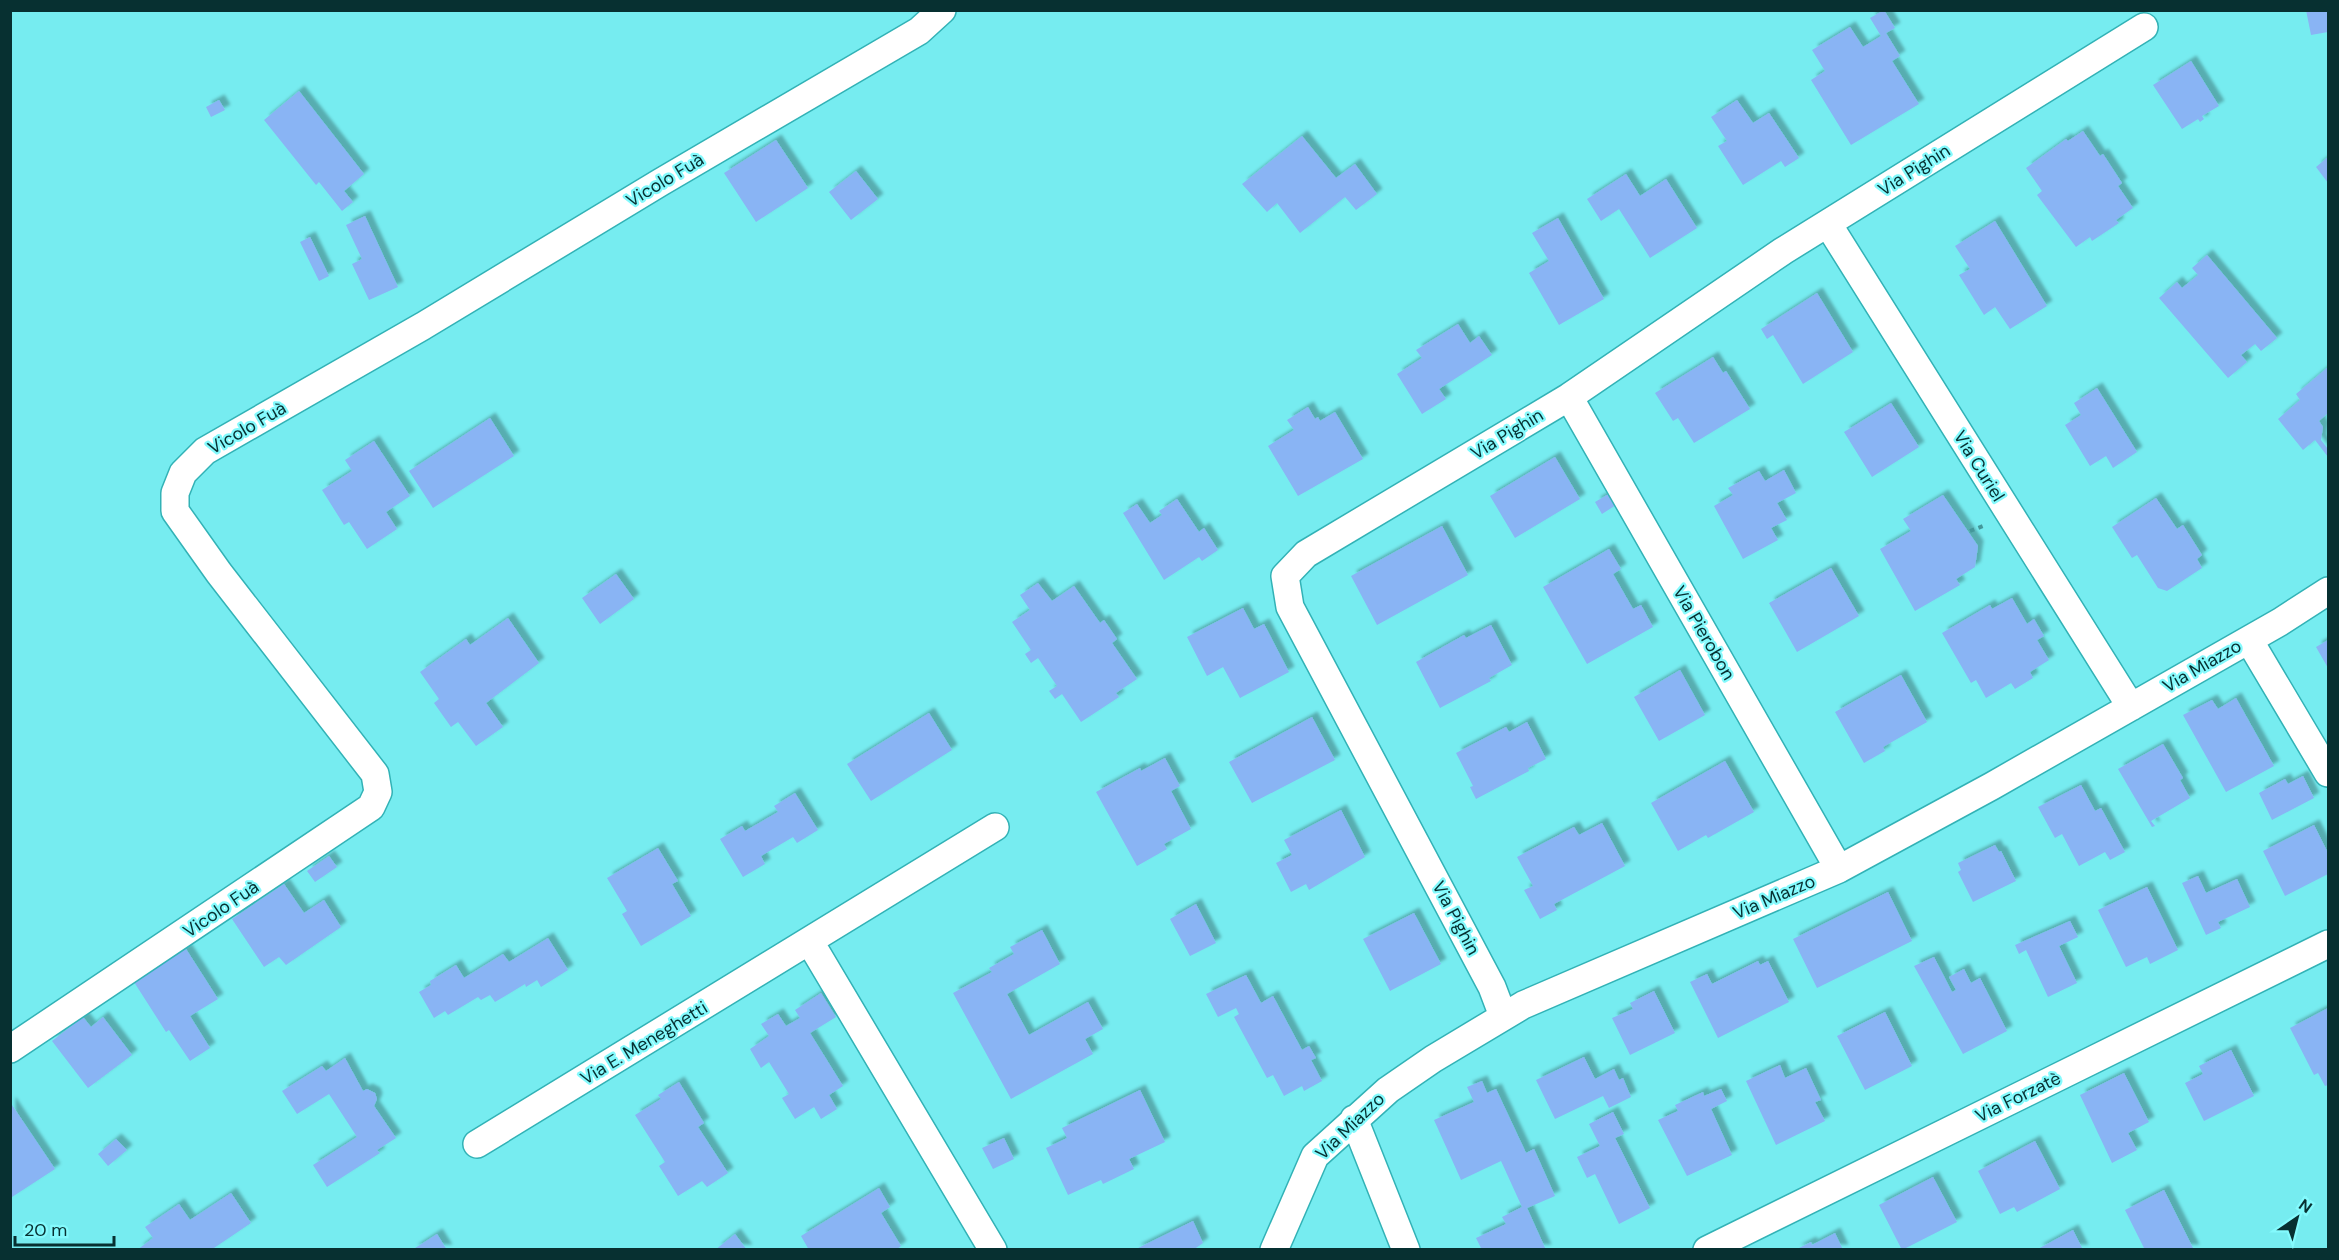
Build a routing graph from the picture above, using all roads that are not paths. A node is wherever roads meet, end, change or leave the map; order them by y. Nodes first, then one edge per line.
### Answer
1 (942, 10) edge
2 (2145, 27) dead end
3 (1828, 224) junction
4 (1569, 397) junction
5 (2328, 591) edge
6 (2249, 640) junction
7 (2131, 706) junction
8 (2328, 773) edge
9 (995, 827) dead end
10 (1839, 868) junction
11 (810, 942) junction
12 (2328, 944) edge
13 (1503, 1016) junction
14 (10, 1049) edge
15 (1354, 1119) junction
16 (477, 1144) dead end
17 (993, 1250) edge
18 (1274, 1250) edge
19 (1406, 1250) edge
20 (1707, 1250) edge

1 - 14 street, Vicolo Fuà
2 - 3 street, Via Pighin
3 - 4 street, Via Pighin
3 - 7 street, Via Curiel
4 - 10 street, Via Pierobon
4 - 13 street, Via Pighin
5 - 6 street, Via Miazzo
6 - 7 street, Via Miazzo
6 - 8 street
7 - 10 street, Via Miazzo
9 - 11 street, Via E. Meneghetti
10 - 13 street, Via Miazzo
11 - 16 street, Via E. Meneghetti
11 - 17 street
12 - 20 street, Via Forzatè
13 - 15 street, Via Miazzo
15 - 18 street, Via Miazzo
15 - 19 street

